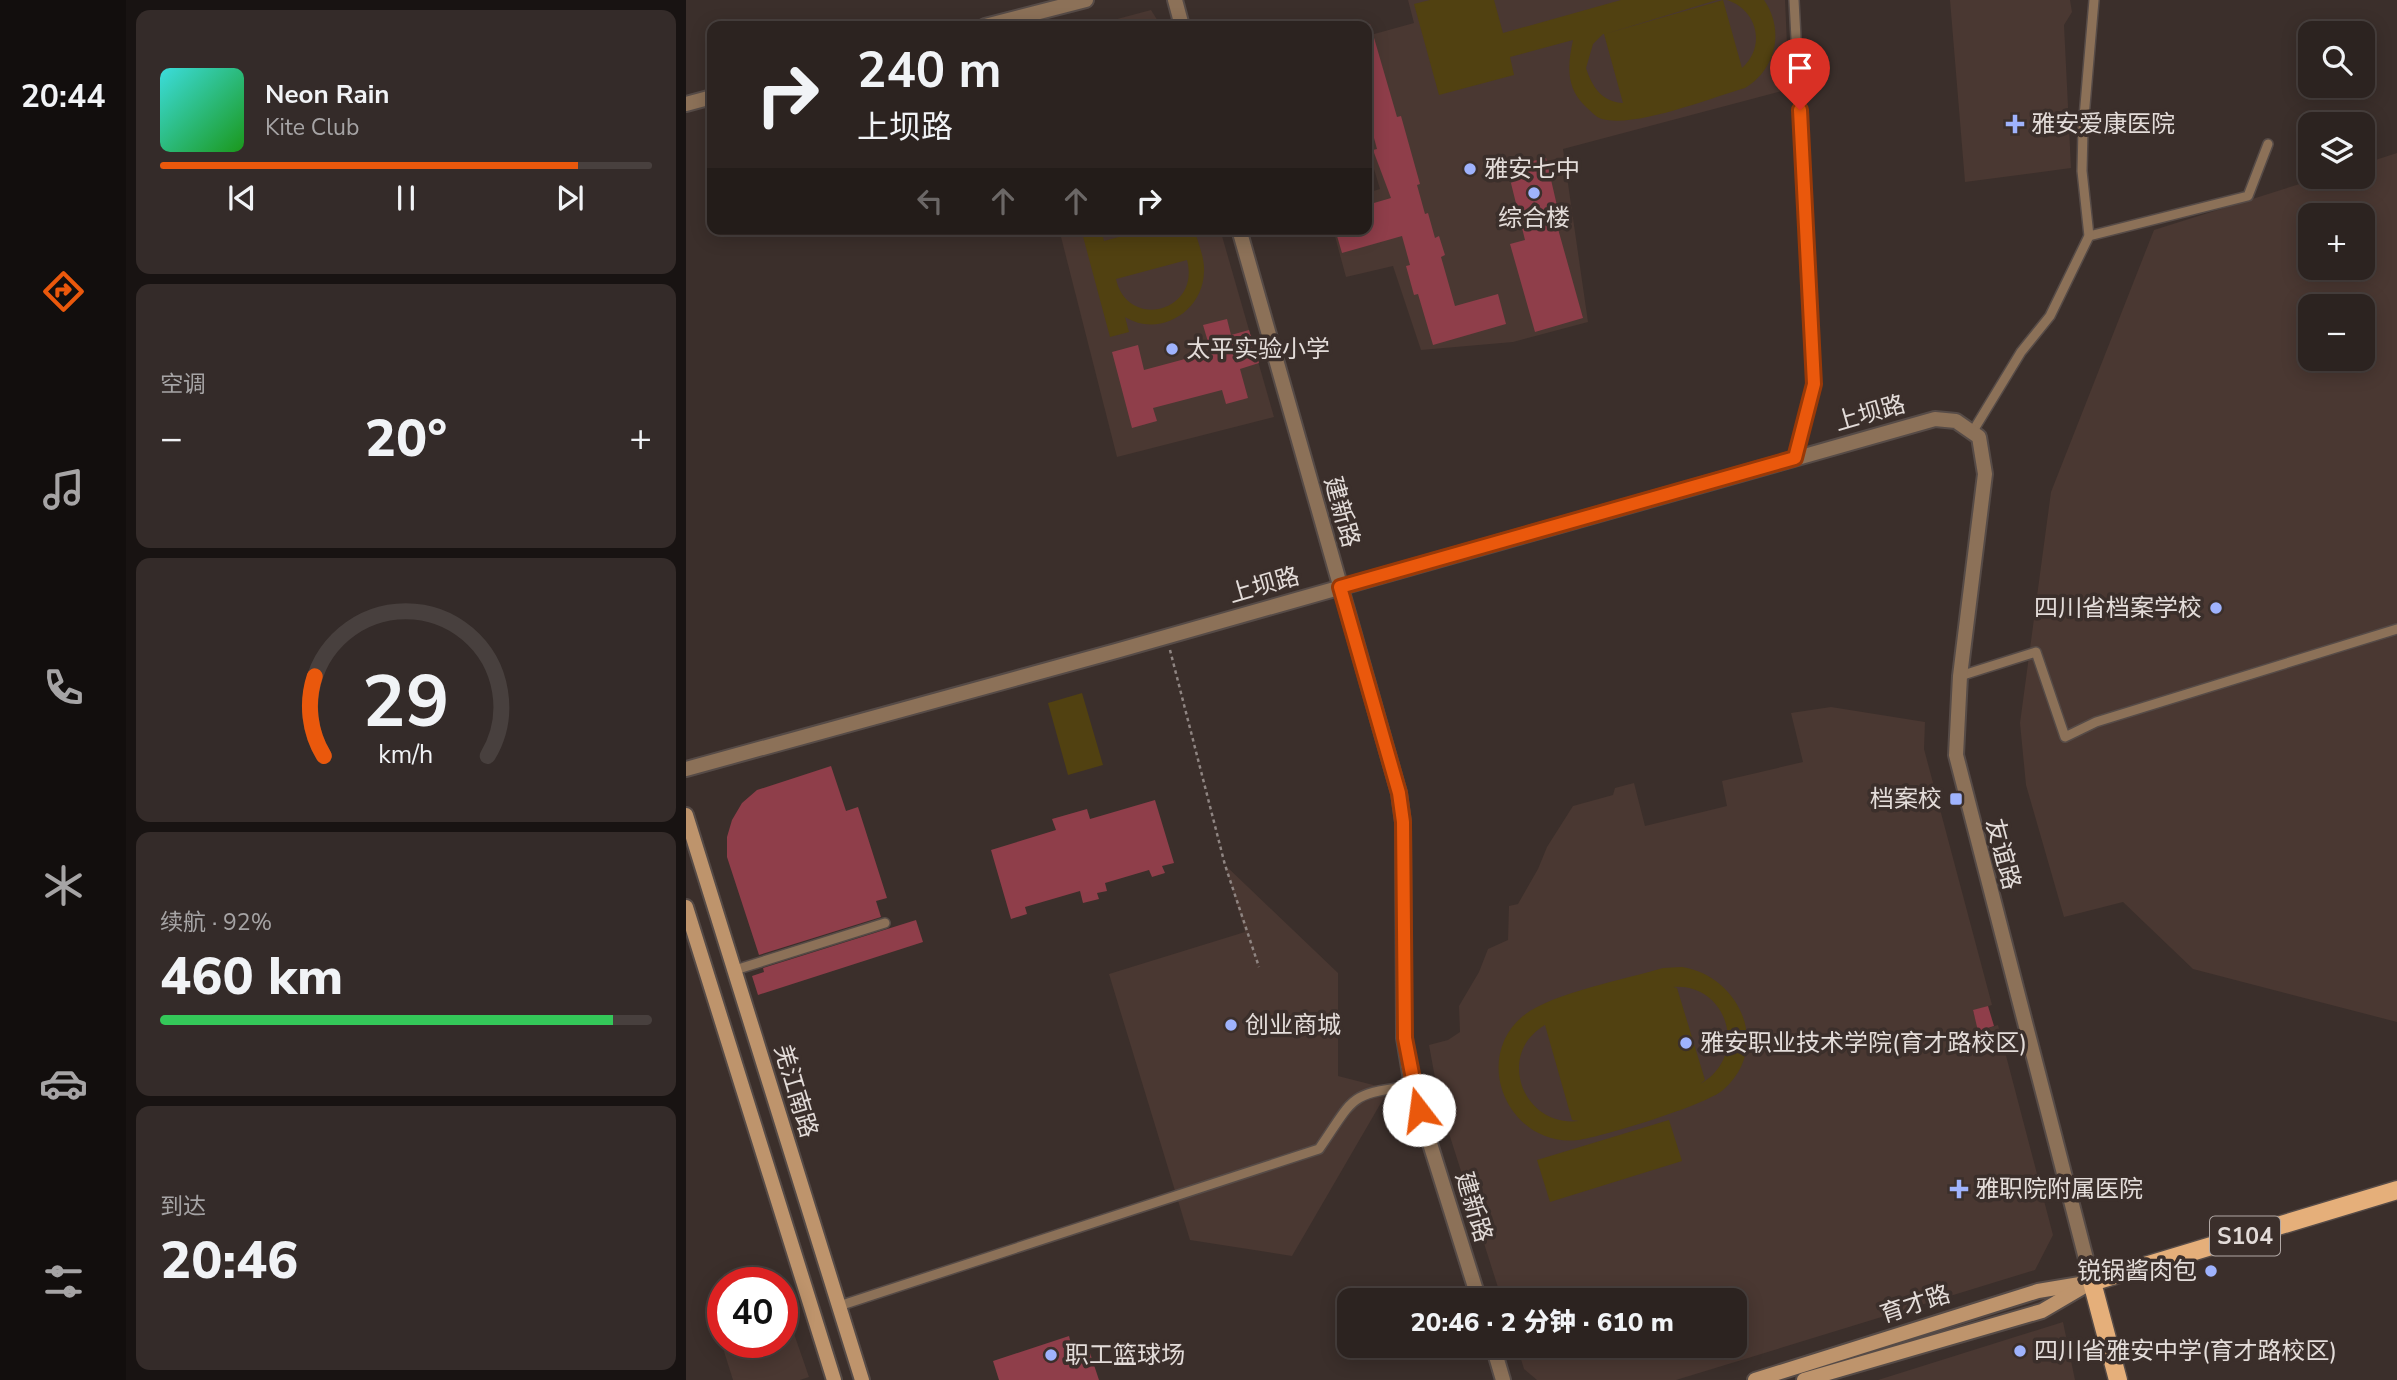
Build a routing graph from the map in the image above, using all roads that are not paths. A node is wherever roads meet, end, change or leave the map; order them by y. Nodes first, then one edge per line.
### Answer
1 (1086, 0) edge
2 (1175, 0) edge
3 (1794, 0) edge
4 (2094, 0) edge
5 (1004, 21) edge
6 (1181, 21) edge
7 (707, 98) edge
8 (686, 104) edge
9 (2268, 144) dead end
10 (1241, 235) edge
11 (2089, 236) junction
12 (1973, 431) junction
13 (1795, 458) junction
14 (1340, 587) junction
15 (2397, 629) edge
16 (1960, 676) junction
17 (686, 769) edge
18 (686, 815) edge
19 (686, 907) edge
20 (885, 923) dead end
21 (734, 970) junction
22 (1412, 1086) junction
23 (2397, 1191) edge
24 (2092, 1282) junction
25 (1475, 1288) edge
26 (839, 1306) junction
27 (1497, 1358) edge
28 (1800, 1376) edge
29 (834, 1380) edge
30 (862, 1380) edge
31 (1503, 1380) edge
32 (1755, 1380) edge
33 (2118, 1380) edge

1 - 5 street
2 - 6 street
3 - 13 lane
4 - 11 lane
7 - 8 street
9 - 11 lane
10 - 14 street, 建新路
11 - 12 lane
12 - 13 street, 上坝路
12 - 16 street, 友谊路
13 - 14 street, 上坝路
14 - 17 street, 上坝路
14 - 22 street, 建新路
15 - 16 lane
16 - 24 street, 友谊路
18 - 21 main road, 羌江南路
19 - 29 main road, 羌江南路
20 - 21 lane
21 - 26 main road, 羌江南路
22 - 25 street, 建新路
22 - 26 lane
23 - 24 main road, 育才路 / S104
24 - 28 main road, 育才路
24 - 33 main road
26 - 30 main road, 羌江南路
27 - 31 street
28 - 32 main road, 育才路

